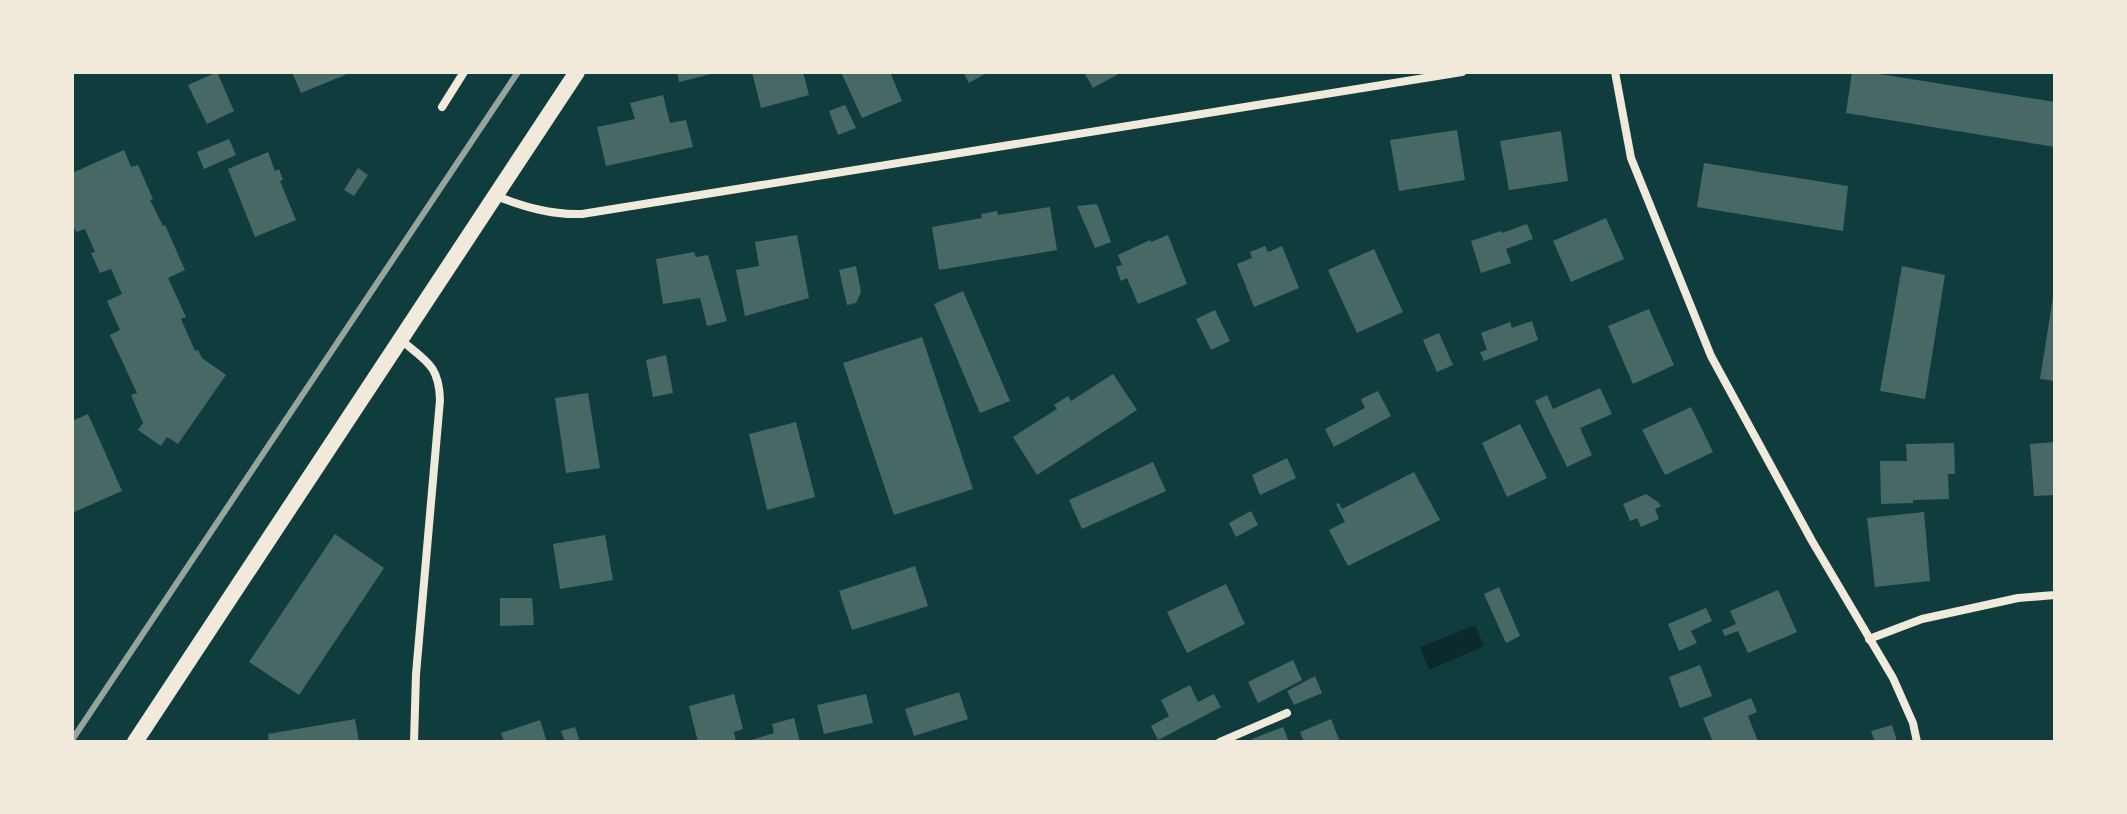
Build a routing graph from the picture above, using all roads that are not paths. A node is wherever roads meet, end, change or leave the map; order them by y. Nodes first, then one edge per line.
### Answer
1 (464, 72) edge
2 (577, 72) edge
3 (1462, 72) edge
4 (1615, 72) edge
5 (442, 107) dead end
6 (495, 196) junction
7 (401, 340) junction
8 (2055, 595) edge
9 (1869, 639) junction
10 (1287, 713) dead end
11 (135, 742) edge
12 (414, 742) edge
13 (1220, 742) edge
14 (1917, 742) edge

1 - 5 street
2 - 6 main road
3 - 6 street
4 - 9 street
6 - 7 main road
7 - 11 main road
7 - 12 street
8 - 9 street
9 - 14 street
10 - 13 street

